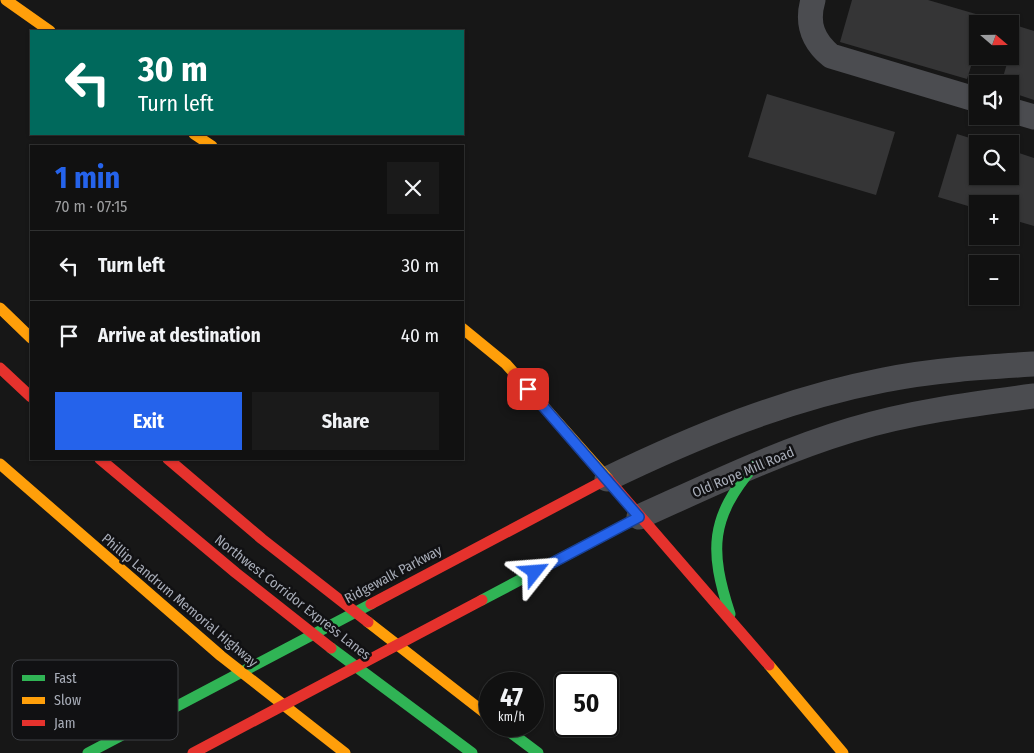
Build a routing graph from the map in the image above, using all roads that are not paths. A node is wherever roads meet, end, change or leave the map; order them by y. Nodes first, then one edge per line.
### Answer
1 (6, 0) edge
2 (813, 0) edge
3 (49, 30) edge
4 (969, 97) edge
5 (1019, 113) edge
6 (1034, 117) edge
7 (196, 135) edge
8 (210, 145) edge
9 (0, 308) edge
10 (464, 330) edge
11 (30, 337) edge
12 (1034, 364) edge
13 (0, 368) edge
14 (30, 396) edge
15 (1034, 396) edge
16 (0, 460) edge
17 (101, 460) edge
18 (169, 460) edge
19 (0, 464) edge
20 (754, 466) junction
21 (606, 479) junction
22 (22, 485) junction
23 (639, 517) junction
24 (734, 624) junction
25 (178, 705) edge
26 (479, 708) edge
27 (517, 737) edge
28 (113, 740) edge
29 (88, 753) edge
30 (193, 753) edge
31 (345, 753) edge
32 (472, 753) edge
33 (538, 753) edge
34 (842, 753) edge

1 - 3 main road
2 - 4 street
5 - 6 street
7 - 8 main road
9 - 11 main road
10 - 21 main road
12 - 21 street
13 - 14 main road
15 - 20 street, Old Rope Mill Road
16 - 22 main road
17 - 32 main road, Northwest Corridor Express Lanes
18 - 26 main road
19 - 22 main road, Phillip Landrum Memorial Highway
20 - 23 street, Old Rope Mill Road
20 - 24 main road
21 - 23 main road
21 - 25 main road, Ridgewalk Parkway
22 - 31 main road, Phillip Landrum Memorial Highway
23 - 24 main road
23 - 30 main road, Old Rope Mill Road
24 - 34 main road
27 - 33 main road
28 - 29 main road, Ridgewalk Parkway

